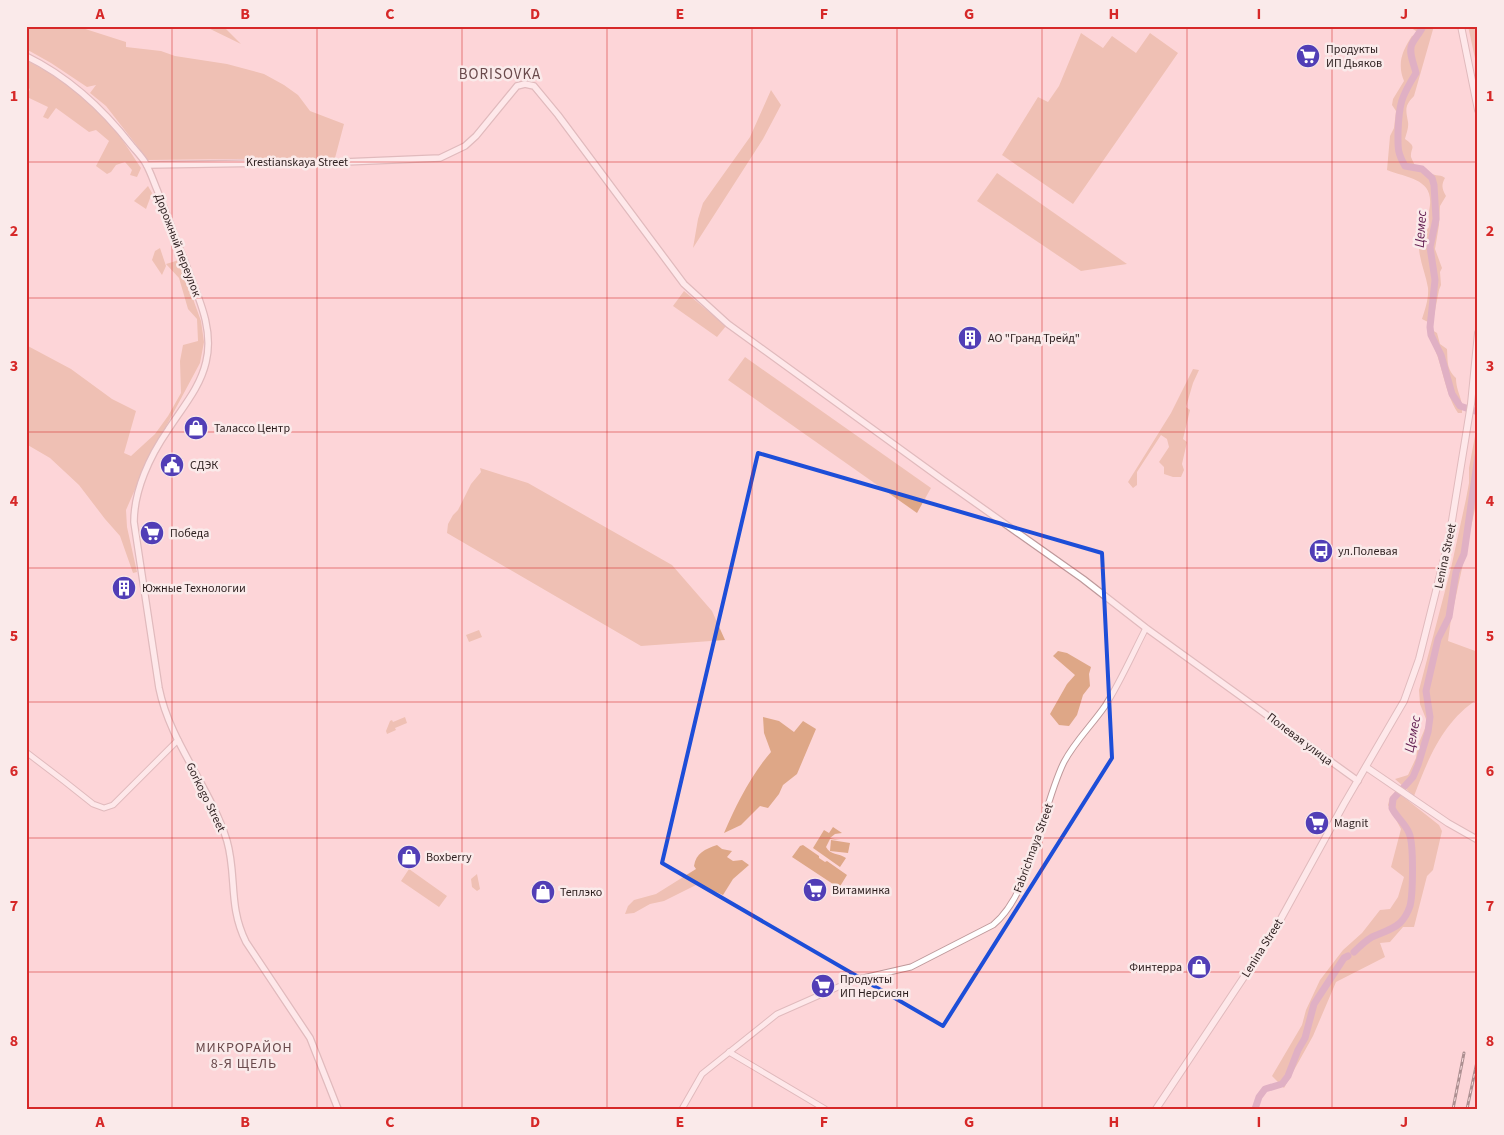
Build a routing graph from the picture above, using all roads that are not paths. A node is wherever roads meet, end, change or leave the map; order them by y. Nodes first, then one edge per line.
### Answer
1 (1461, 26) edge
2 (26, 56) edge
3 (1478, 110) edge
4 (447, 156) joint
5 (147, 165) junction
6 (1478, 333) edge
7 (186, 405) joint
8 (1146, 628) junction
9 (178, 740) junction
10 (26, 752) edge
11 (1366, 767) junction
12 (1358, 780) junction
13 (1478, 840) edge
14 (728, 1052) junction
15 (338, 1109) edge
16 (682, 1109) edge
17 (825, 1109) edge
18 (1156, 1109) edge

1 - 3 main road
2 - 5 main road, Дорожный переулок
4 - 5 main road, Krestianskaya Street
4 - 8 main road, Полевая улица
5 - 7 main road, Дорожный переулок
6 - 11 main road, Lenina Street
7 - 9 main road, Gorkogo Street
8 - 12 main road, Полевая улица
8 - 14 street, Fabrichnaya Street
9 - 10 street
9 - 15 main road, Gorkogo Street
11 - 12 main road, Lenina Street
11 - 13 main road
12 - 18 main road, Lenina Street
14 - 16 street, Fabrichnaya Street
14 - 17 street

